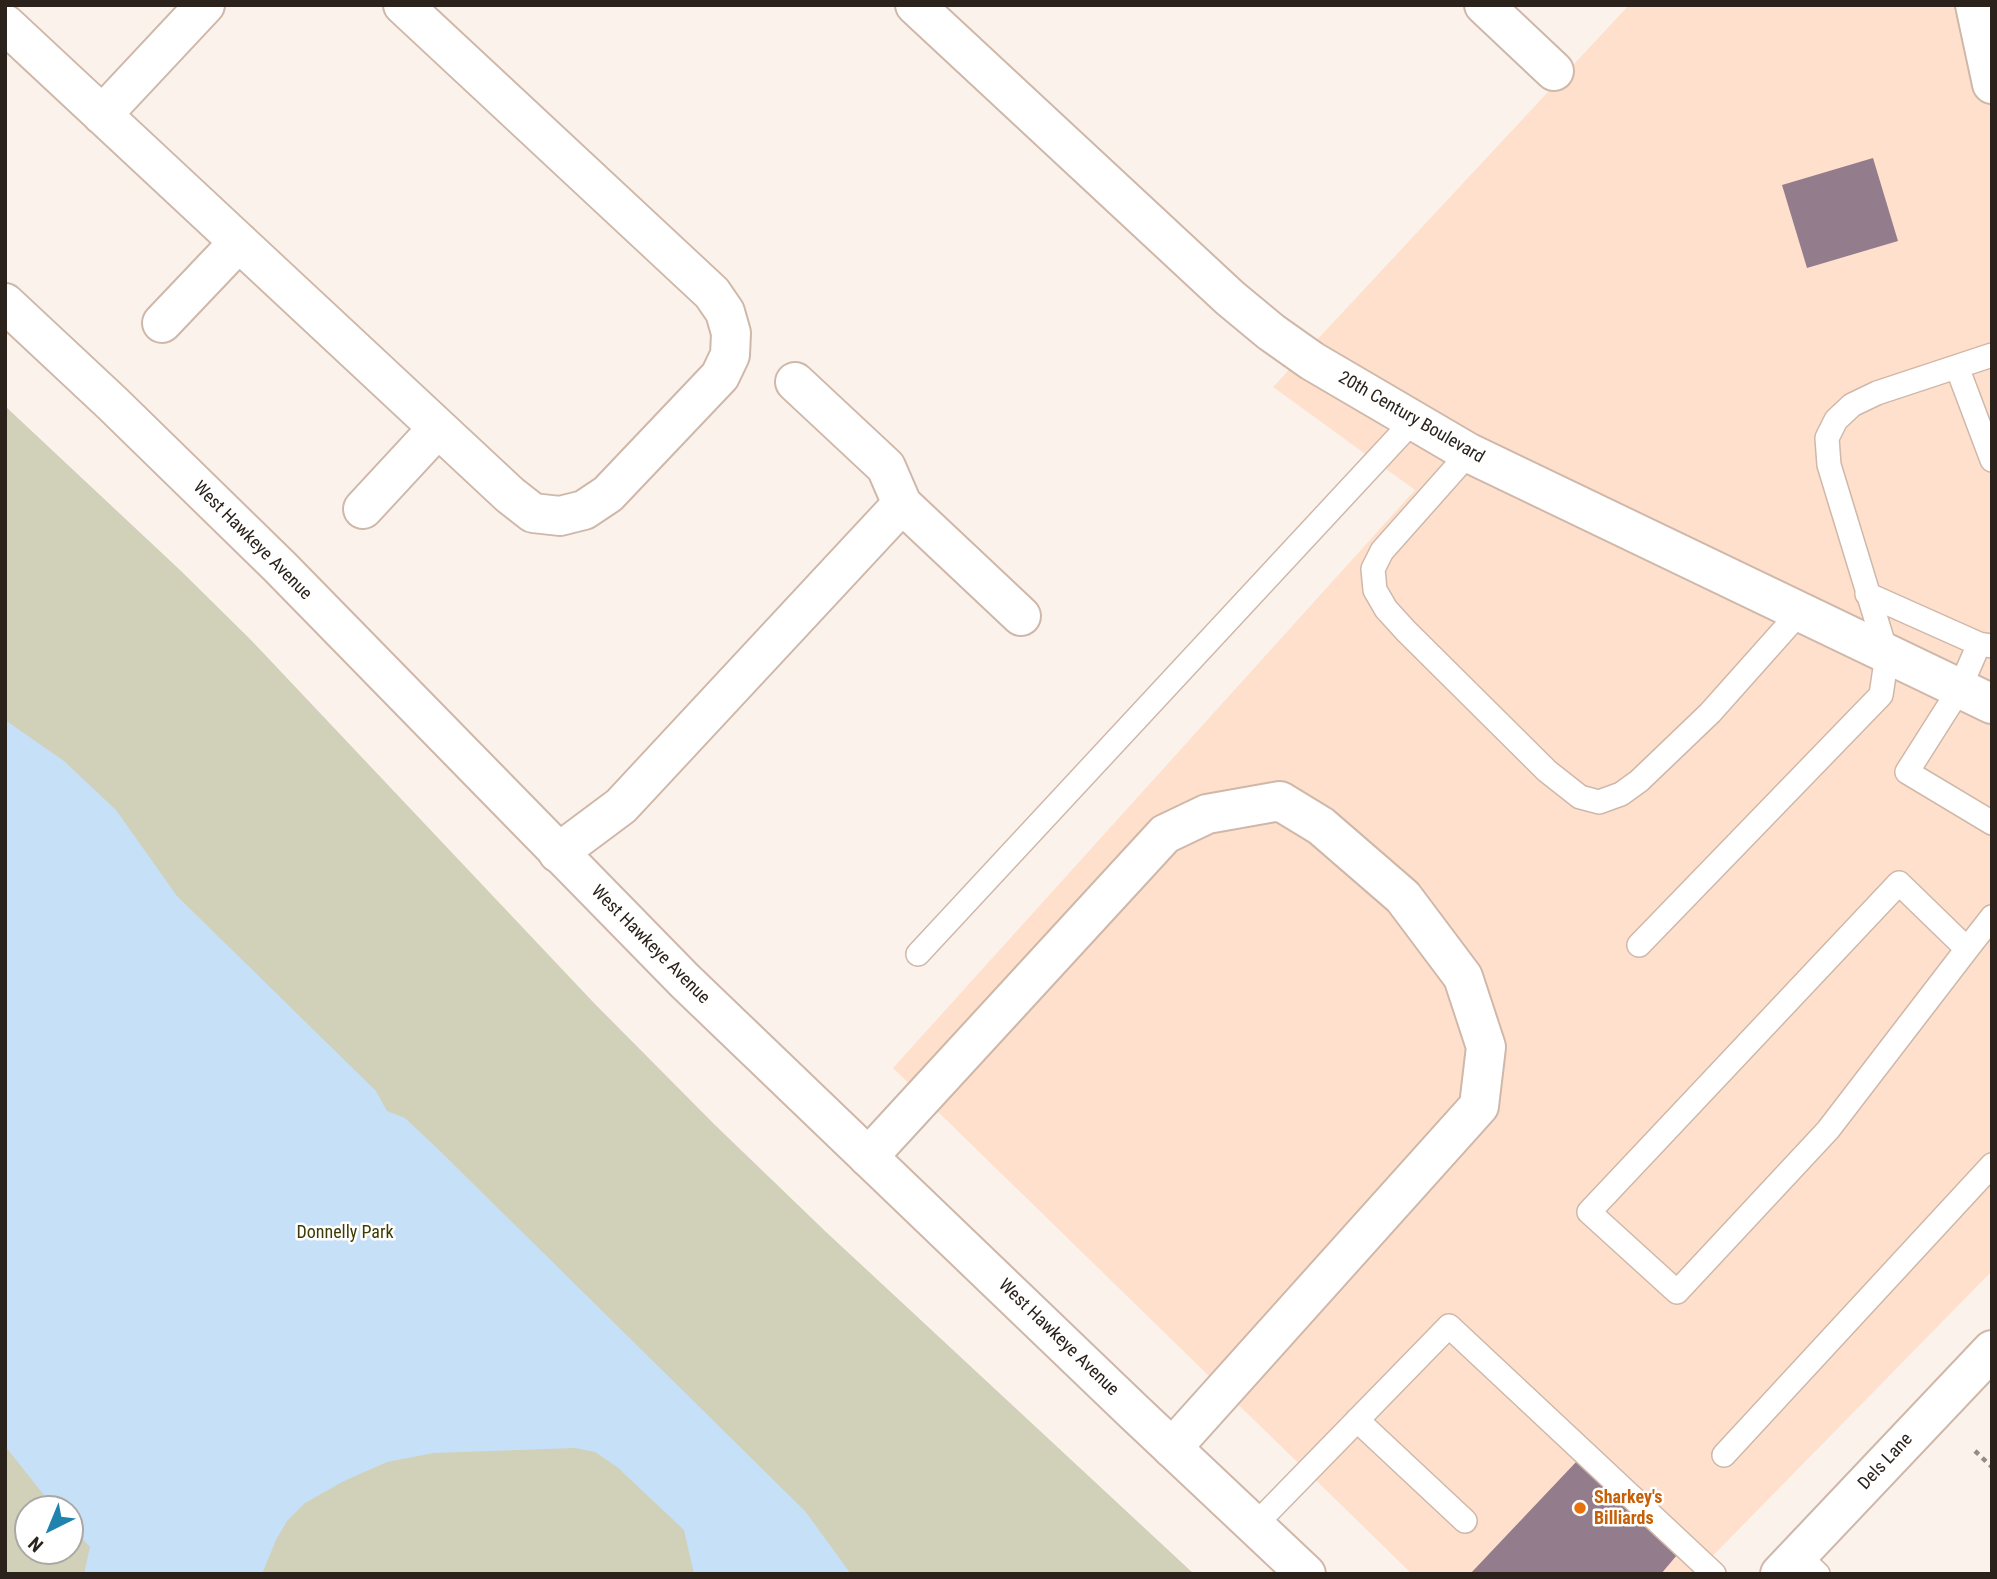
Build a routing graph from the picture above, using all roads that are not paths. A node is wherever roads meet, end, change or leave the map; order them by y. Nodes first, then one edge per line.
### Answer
1 (205, 5) edge
2 (402, 5) edge
3 (915, 5) edge
4 (1484, 5) edge
5 (1975, 5) edge
6 (10, 37) edge
7 (1554, 71) dead end
8 (1992, 84) edge
9 (102, 115) junction
10 (239, 242) junction
11 (5, 303) edge
12 (162, 323) dead end
13 (1992, 355) edge
14 (1957, 367) junction
15 (795, 382) dead end
16 (1413, 421) junction
17 (439, 428) junction
18 (1469, 453) junction
19 (1992, 460) edge
20 (902, 504) junction
21 (363, 509) dead end
22 (1867, 594) junction
23 (1800, 612) junction
24 (1021, 616) dead end
25 (1985, 645) edge
26 (1887, 655) junction
27 (1975, 697) edge
28 (1992, 823) edge
29 (558, 853) junction
30 (1992, 917) edge
31 (1639, 946) dead end
32 (1967, 949) junction
33 (918, 954) dead end
34 (868, 1157) junction
35 (1992, 1165) edge
36 (1992, 1350) edge
37 (1357, 1420) junction
38 (1172, 1448) junction
39 (1724, 1455) dead end
40 (1465, 1521) dead end
41 (1256, 1524) junction
42 (1799, 1567) edge
43 (1306, 1574) edge
44 (1714, 1574) edge

1 - 9 street
2 - 17 street
3 - 16 street, 20th Century Boulevard
4 - 7 street
5 - 8 street
6 - 9 street
9 - 10 street
10 - 12 street
10 - 17 street
11 - 29 street, West Hawkeye Avenue
13 - 14 lane
14 - 19 lane
14 - 22 lane
15 - 20 street
16 - 18 street, 20th Century Boulevard
16 - 33 lane
17 - 21 street
18 - 23 street, 20th Century Boulevard
18 - 23 lane
20 - 24 street
20 - 29 street
22 - 25 lane
22 - 26 lane
23 - 26 street, 20th Century Boulevard
25 - 27 lane
26 - 27 street, 20th Century Boulevard
26 - 31 lane
27 - 28 lane
29 - 34 street, West Hawkeye Avenue
30 - 32 lane
32 - 32 lane
34 - 38 street, West Hawkeye Avenue
34 - 38 street
35 - 39 lane
36 - 42 street, Dels Lane
37 - 40 lane
37 - 41 lane
37 - 44 lane
38 - 41 street, West Hawkeye Avenue
41 - 43 street, West Hawkeye Avenue

